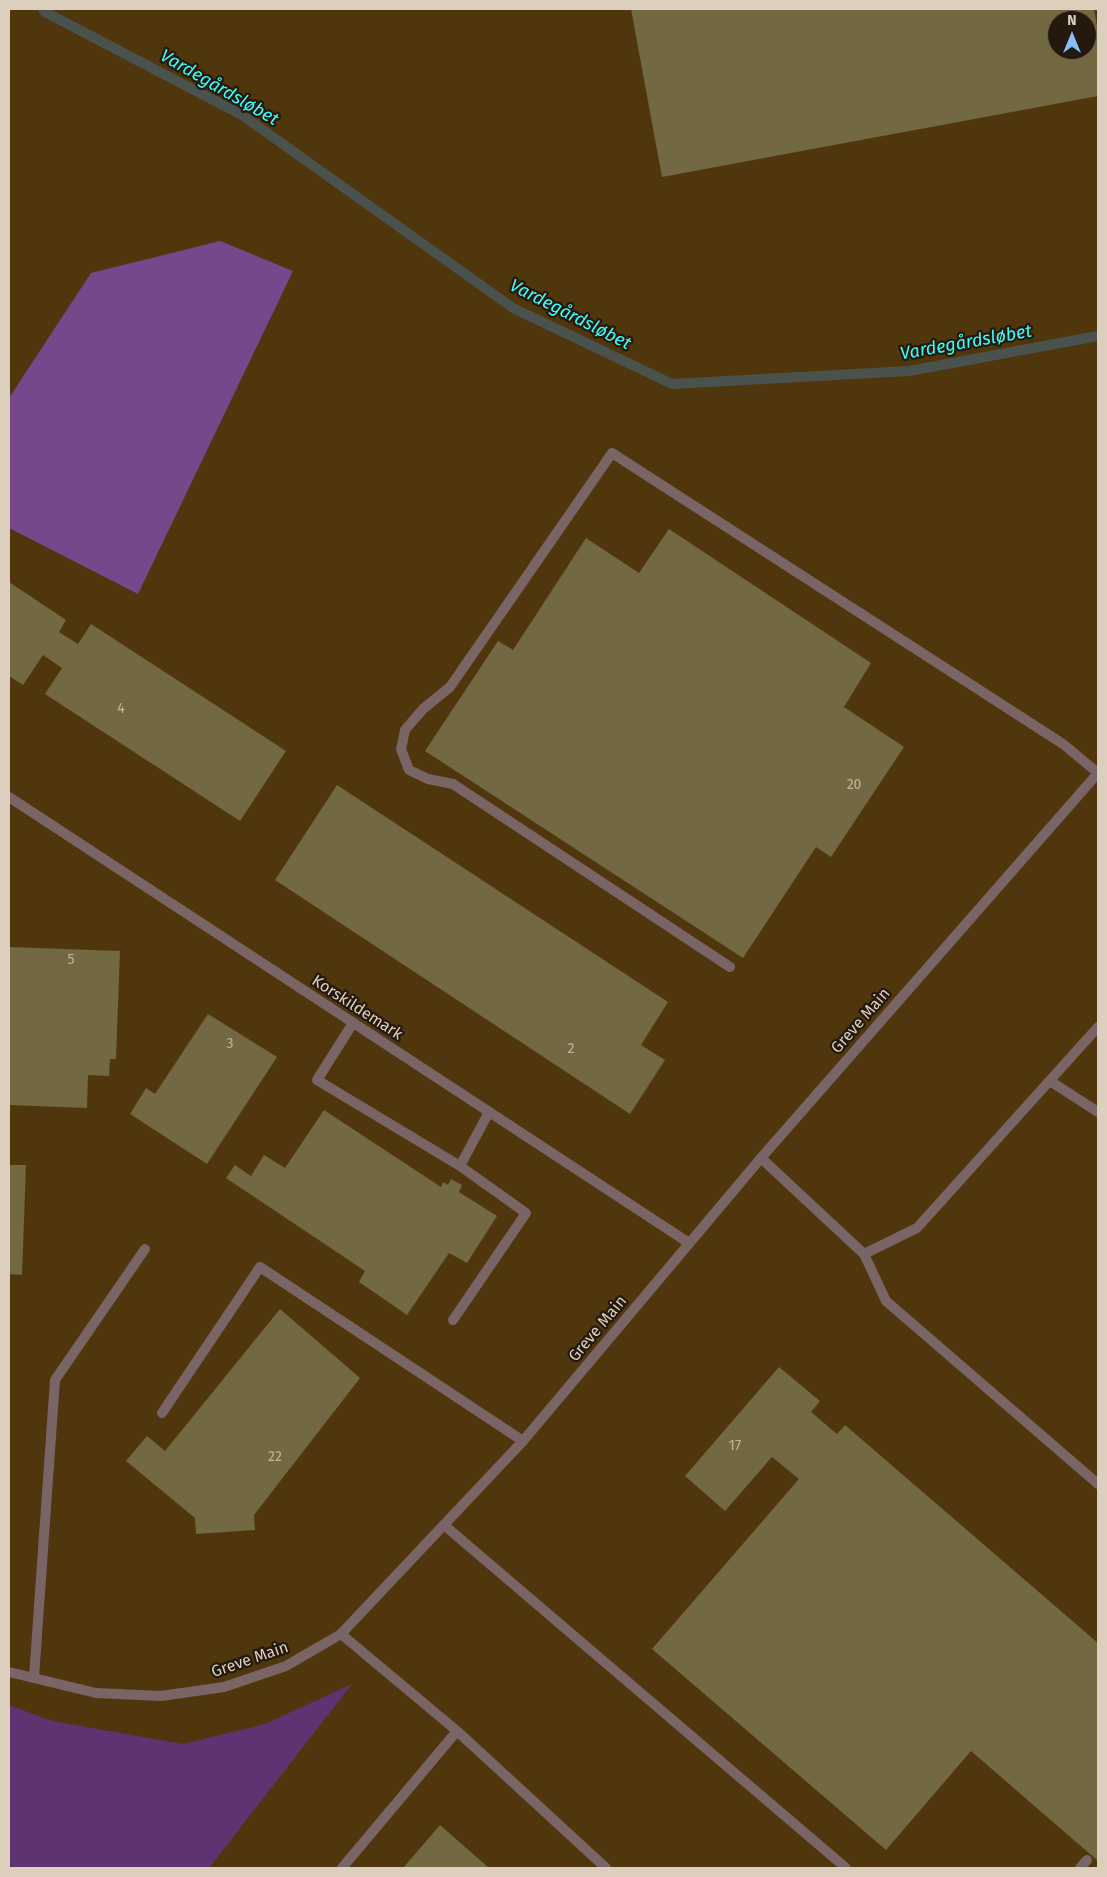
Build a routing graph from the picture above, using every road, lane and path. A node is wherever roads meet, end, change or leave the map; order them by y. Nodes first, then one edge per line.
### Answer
1 (1098, 773) edge
2 (9, 797) edge
3 (730, 967) dead end
4 (353, 1023) junction
5 (1098, 1027) edge
6 (1050, 1081) junction
7 (489, 1112) junction
8 (1098, 1112) edge
9 (761, 1158) junction
10 (460, 1166) junction
11 (689, 1243) junction
12 (145, 1249) dead end
13 (864, 1254) junction
14 (452, 1320) dead end
15 (162, 1413) dead end
16 (523, 1441) junction
17 (1098, 1484) edge
18 (444, 1525) junction
19 (341, 1634) junction
20 (9, 1672) edge
21 (34, 1677) junction
22 (457, 1731) junction
23 (342, 1868) edge
24 (606, 1868) edge
25 (846, 1868) edge

1 - 3 street
1 - 9 street, Greve Main
2 - 4 street, Korskildemark
4 - 7 street, Korskildemark
4 - 10 street
5 - 6 street
6 - 8 street
6 - 13 street
7 - 10 street
7 - 11 street, Korskildemark
9 - 11 street, Greve Main
9 - 13 street
10 - 14 street
11 - 16 street, Greve Main
12 - 21 street
13 - 17 street
15 - 16 street
16 - 18 street, Greve Main
18 - 19 street, Greve Main
18 - 25 street
19 - 21 street, Greve Main
19 - 22 street
20 - 21 street, Greve Main
22 - 23 street
22 - 24 street

